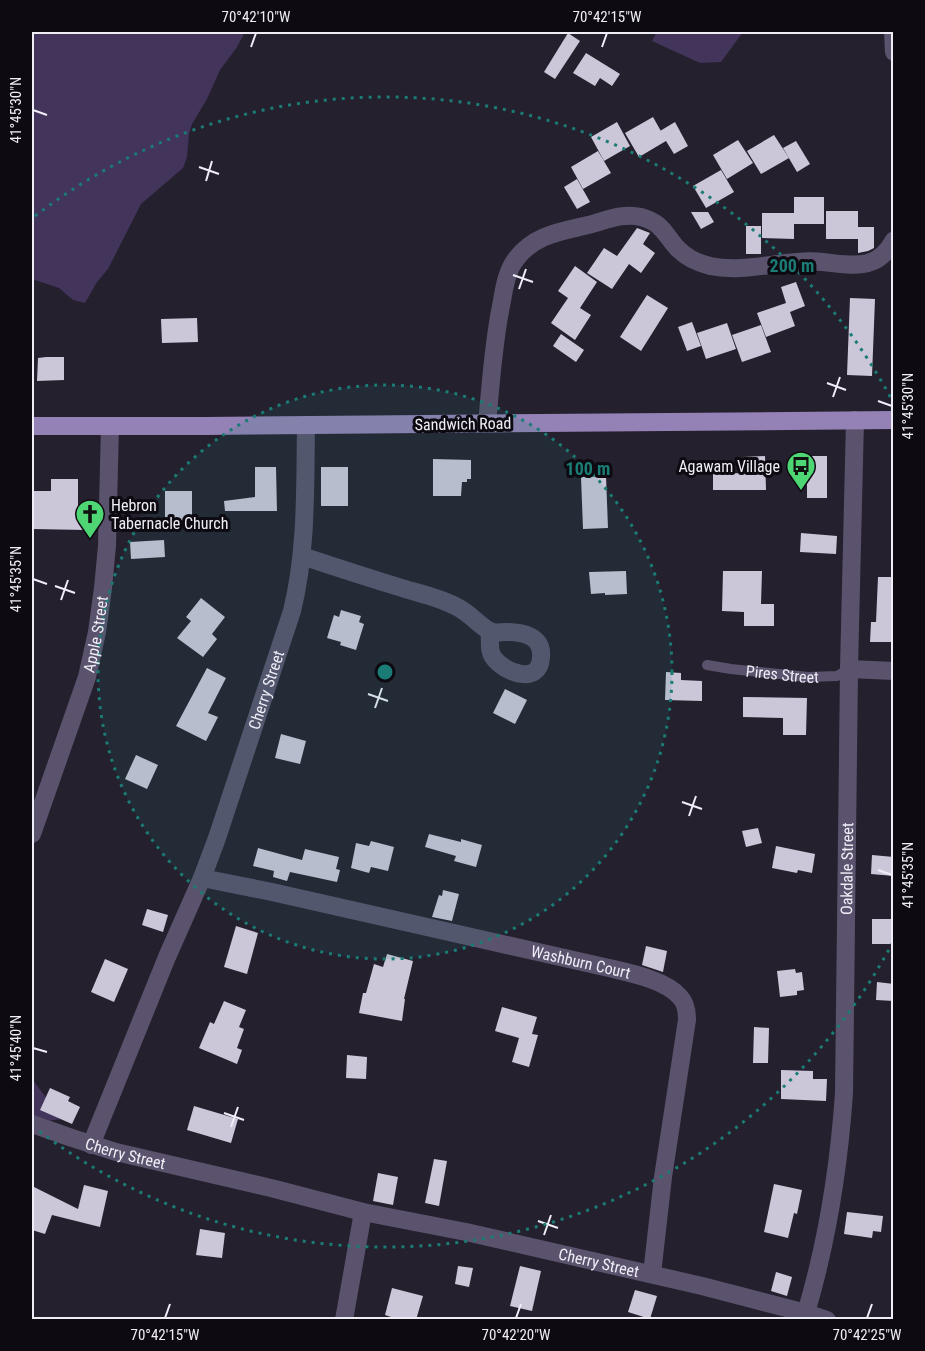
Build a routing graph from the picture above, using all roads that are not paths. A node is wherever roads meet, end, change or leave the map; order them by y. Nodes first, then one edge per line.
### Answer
1 (893, 32) edge
2 (894, 52) edge
3 (894, 240) edge
4 (855, 420) junction
5 (894, 420) edge
6 (487, 423) junction
7 (306, 425) junction
8 (32, 426) edge
9 (110, 426) junction
10 (302, 556) junction
11 (489, 631) dead end
12 (707, 665) dead end
13 (849, 669) junction
14 (894, 671) edge
15 (32, 834) edge
16 (202, 878) junction
17 (32, 1124) edge
18 (91, 1145) junction
19 (363, 1212) junction
20 (652, 1274) junction
21 (806, 1313) junction
22 (344, 1320) edge
23 (827, 1320) edge

1 - 2 street
3 - 6 street
4 - 5 main road, Sandwich Road
4 - 6 main road, Sandwich Road
4 - 13 street, Oakdale Street
6 - 7 main road, Sandwich Road
7 - 9 main road, Sandwich Road
7 - 10 street, Cherry Street
8 - 9 main road, Sandwich Road
9 - 15 street, Apple Street
10 - 11 street
10 - 16 street, Cherry Street
12 - 13 lane, Pires Street
13 - 14 street, Pires Street
13 - 21 street, Oakdale Street
16 - 18 street, Cherry Street
16 - 20 street, Washburn Court
17 - 18 street
18 - 19 street, Cherry Street
19 - 20 street, Cherry Street
19 - 22 street
20 - 21 street, Cherry Street
21 - 23 street, Cherry Street

